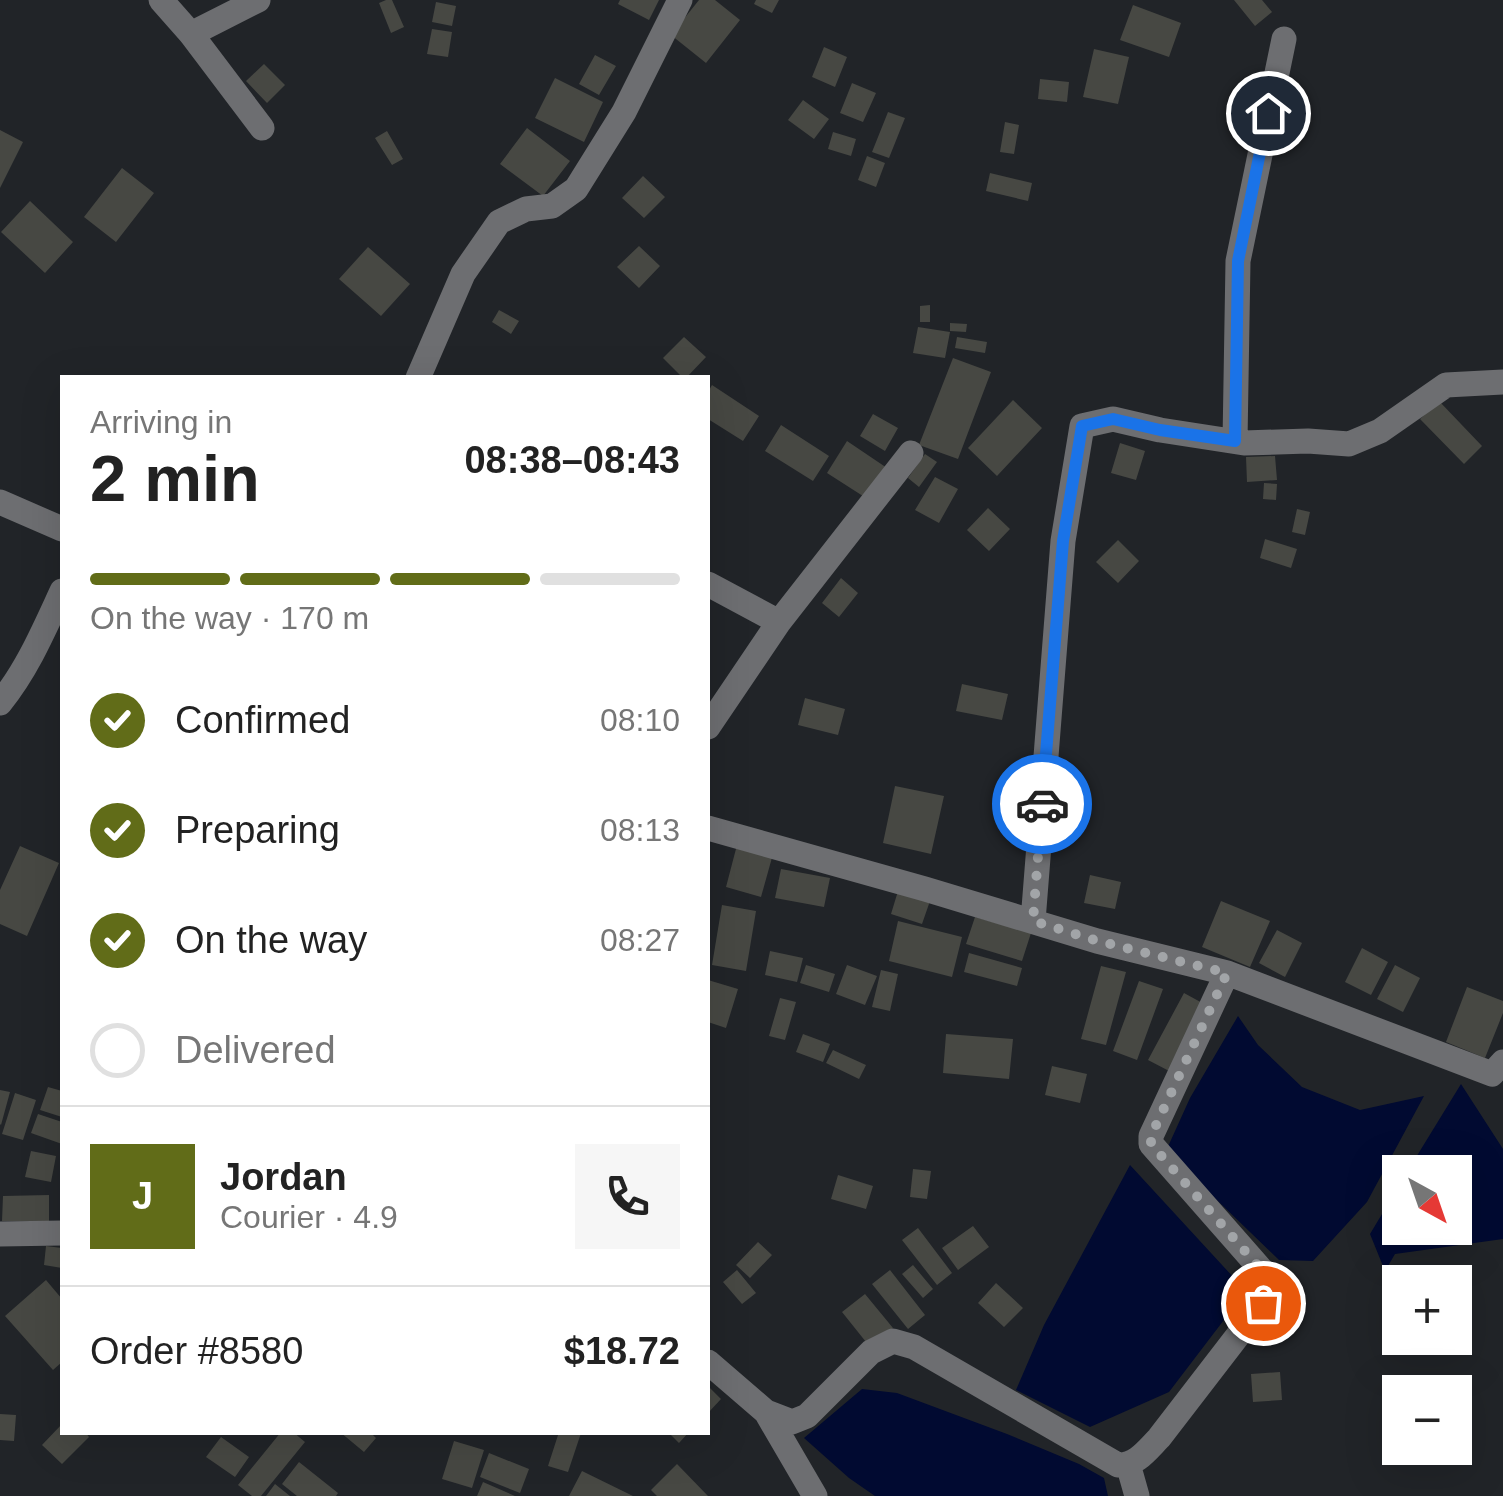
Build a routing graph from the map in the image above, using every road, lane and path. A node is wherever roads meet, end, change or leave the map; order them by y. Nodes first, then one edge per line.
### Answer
1 (162, 0) edge
2 (258, 0) edge
3 (680, 0) edge
4 (191, 34) junction
5 (1284, 39) dead end
6 (262, 128) dead end
7 (419, 375) edge
8 (1503, 382) edge
9 (1235, 441) junction
10 (910, 452) dead end
11 (0, 502) edge
12 (60, 528) edge
13 (710, 585) edge
14 (60, 595) edge
15 (779, 622) junction
16 (0, 704) edge
17 (710, 724) edge
18 (710, 829) edge
19 (1033, 921) junction
20 (1227, 973) junction
21 (1500, 1072) edge
22 (60, 1232) edge
23 (0, 1234) edge
24 (710, 1364) edge
25 (766, 1412) junction
26 (1128, 1464) junction
27 (815, 1496) edge
28 (1136, 1496) edge

1 - 4 street
2 - 4 street
3 - 7 street
4 - 6 street
5 - 9 street
8 - 9 street
9 - 19 street
10 - 15 street
11 - 12 street
13 - 15 street
14 - 16 street
15 - 17 street
18 - 19 street
19 - 20 street
20 - 21 street
20 - 26 street
22 - 23 street
24 - 25 street
25 - 26 street
25 - 27 street
26 - 28 street

